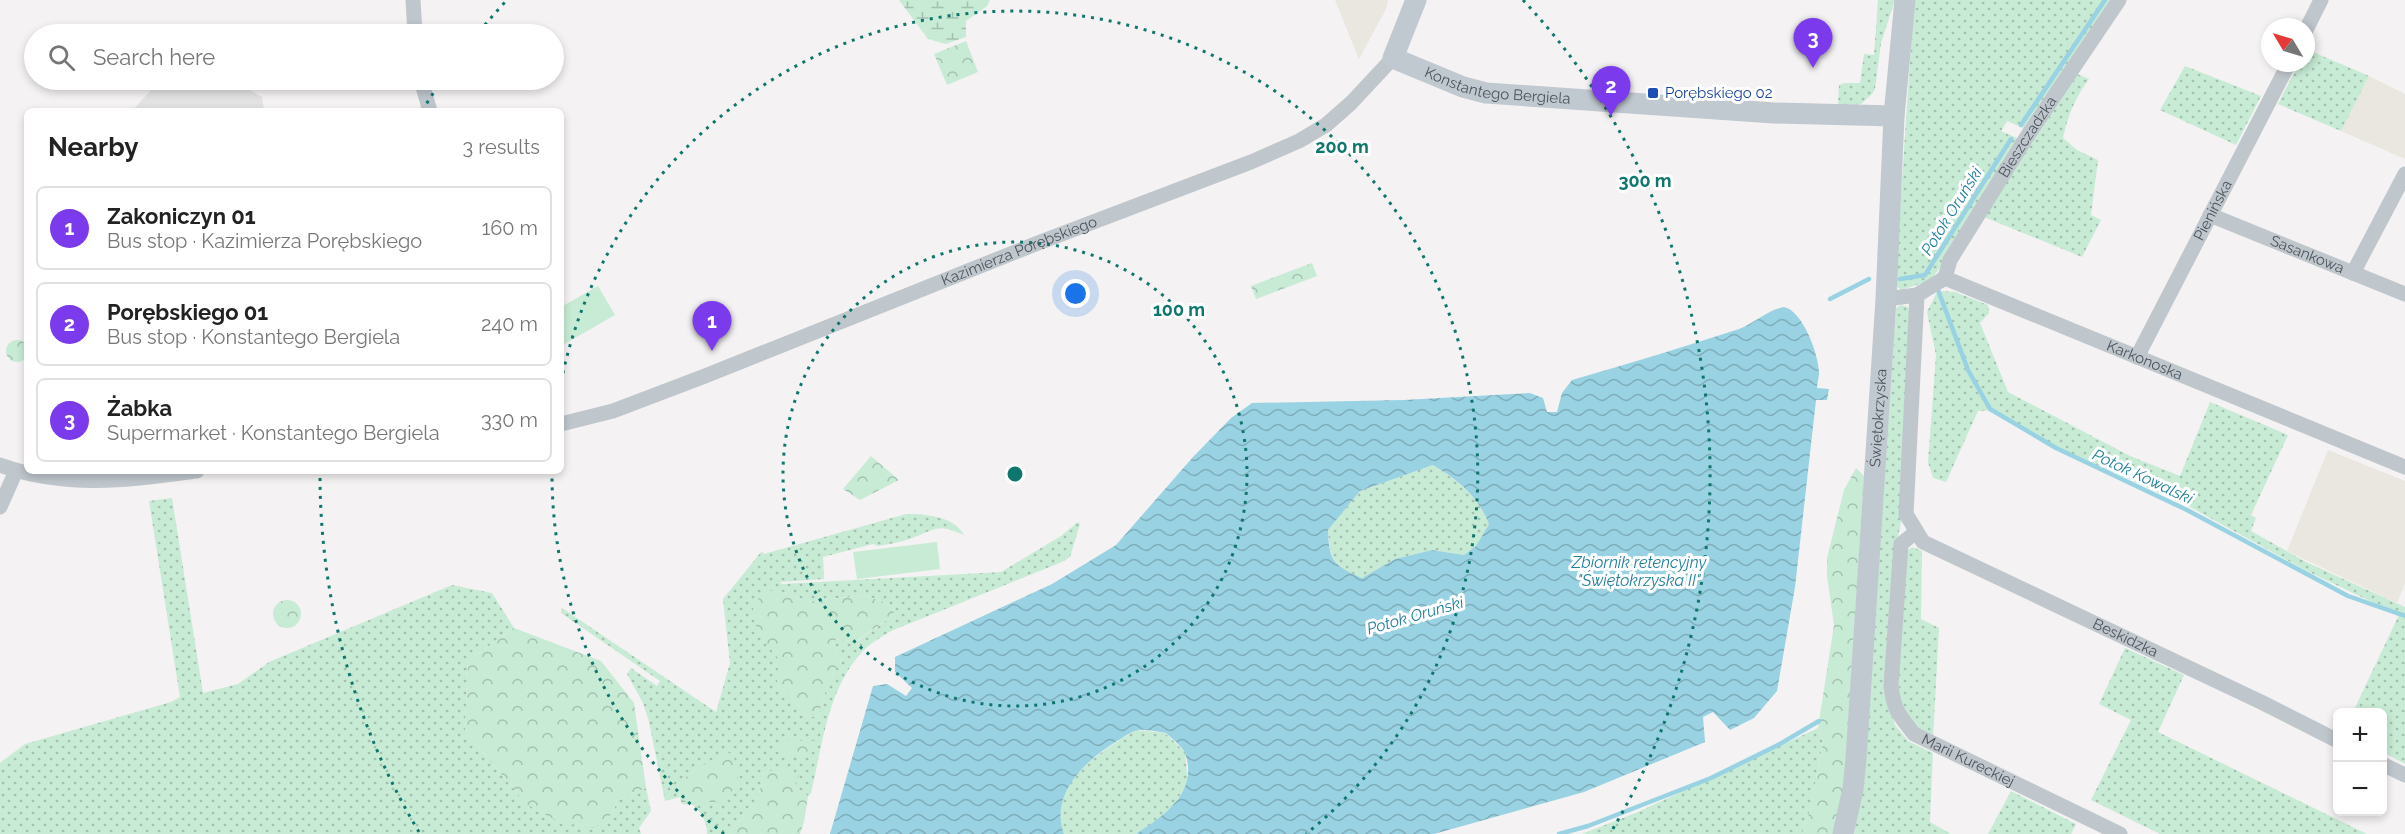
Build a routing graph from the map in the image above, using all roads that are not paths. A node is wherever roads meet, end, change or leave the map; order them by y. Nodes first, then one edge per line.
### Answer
1 (413, 0) edge
2 (1416, 0) edge
3 (1905, 0) edge
4 (2119, 0) edge
5 (2321, 0) edge
6 (2312, 18) edge
7 (414, 24) edge
8 (1393, 58) junction
9 (2284, 72) edge
10 (424, 90) edge
11 (429, 108) edge
12 (1894, 116) junction
13 (2405, 174) edge
14 (2210, 215) junction
15 (2353, 273) junction
16 (1945, 278) junction
17 (2405, 294) edge
18 (1917, 295) junction
19 (1886, 298) junction
20 (2137, 357) junction
21 (564, 423) edge
22 (0, 465) edge
23 (2405, 467) edge
24 (16, 471) junction
25 (24, 473) edge
26 (29, 474) edge
27 (172, 474) edge
28 (0, 507) edge
29 (1916, 532) junction
30 (2333, 739) edge
31 (2387, 766) edge
32 (2405, 775) edge
33 (1844, 834) edge
34 (2120, 834) edge

1 - 7 street
2 - 8 main road, Kazimierza Porębskiego
3 - 12 main road, Świętokrzyska
4 - 16 street, Bieszczadzka
5 - 6 street
8 - 12 main road, Konstantego Bergiela
8 - 21 street, Kazimierza Porębskiego
9 - 14 street, Pienińska
10 - 11 street
12 - 19 main road, Świętokrzyska
13 - 15 street
14 - 15 street, Sasankowa
14 - 20 street, Pienińska
15 - 17 street, Sasankowa
16 - 18 street
16 - 20 street, Karkonoska
18 - 19 street
18 - 29 street
19 - 33 main road, Świętokrzyska
20 - 23 street, Karkonoska
22 - 24 street
24 - 25 street
24 - 28 street
26 - 27 street
29 - 30 street, Beskidzka
29 - 34 street, Marii Kureckiej
31 - 32 street

